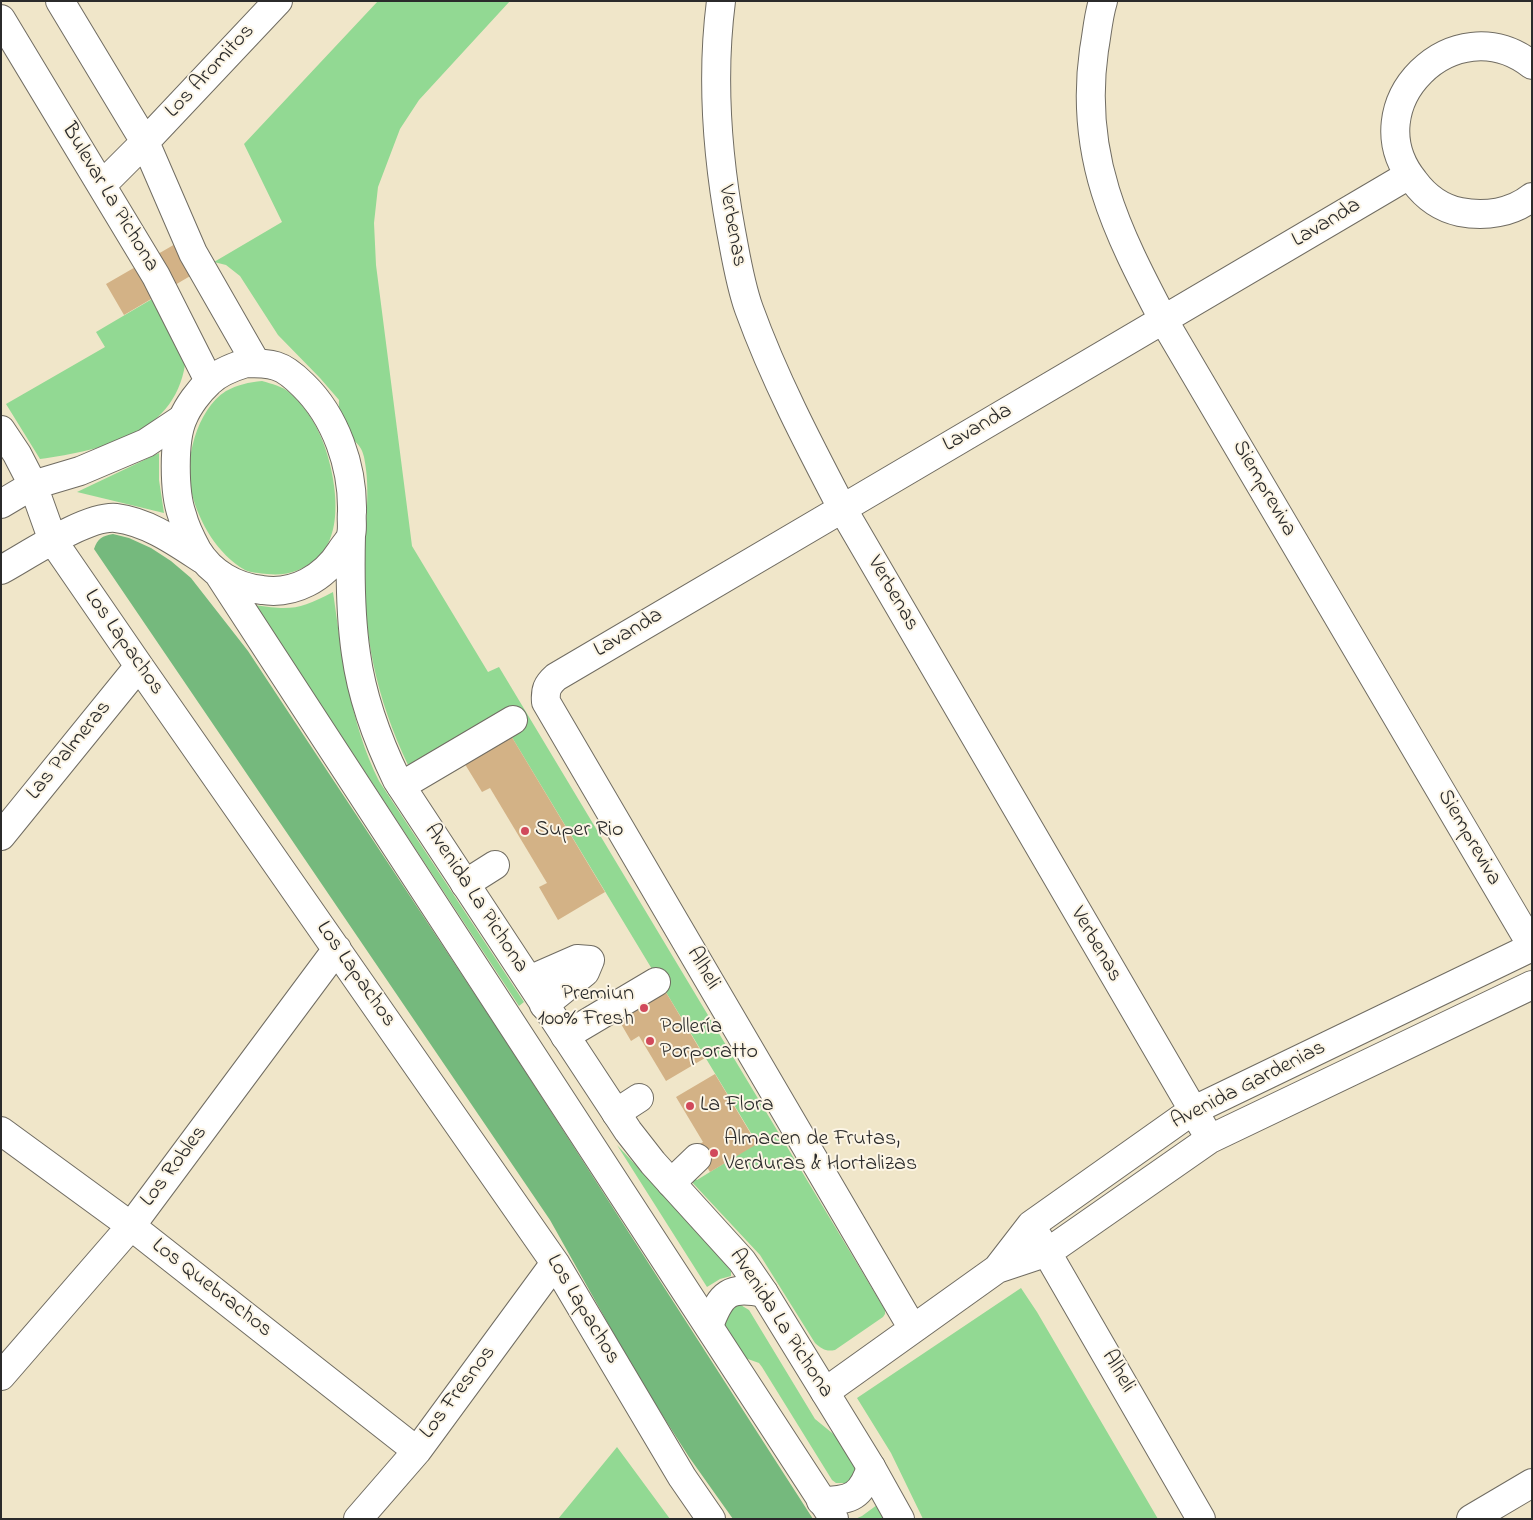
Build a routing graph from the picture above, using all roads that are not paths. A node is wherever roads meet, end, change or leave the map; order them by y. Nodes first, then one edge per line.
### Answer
1 (60, 1) edge
2 (278, 1) edge
3 (722, 1) edge
4 (1103, 1) edge
5 (1, 19) edge
6 (1532, 65) edge
7 (145, 142) junction
8 (1409, 175) junction
9 (102, 186) junction
10 (1529, 204) edge
11 (1164, 321) junction
12 (256, 362) junction
13 (209, 381) junction
14 (182, 419) junction
15 (1, 430) edge
16 (33, 485) junction
17 (1, 504) edge
18 (842, 508) junction
19 (351, 536) junction
20 (53, 541) junction
21 (211, 567) junction
22 (1, 570) edge
23 (138, 666) junction
24 (549, 684) joint
25 (513, 720) dead end
26 (401, 786) junction
27 (1, 836) edge
28 (495, 865) dead end
29 (465, 884) junction
30 (1532, 946) edge
31 (337, 948) junction
32 (529, 980) junction
33 (656, 982) dead end
34 (1532, 985) edge
35 (544, 1005) junction
36 (566, 1036) junction
37 (639, 1098) dead end
38 (1192, 1111) junction
39 (616, 1113) junction
40 (1, 1132) edge
41 (1210, 1139) junction
42 (697, 1158) dead end
43 (671, 1183) junction
44 (1031, 1225) junction
45 (131, 1226) junction
46 (1048, 1252) junction
47 (556, 1263) junction
48 (997, 1269) junction
49 (764, 1293) junction
50 (709, 1326) junction
51 (913, 1329) junction
52 (1, 1376) edge
53 (825, 1392) junction
54 (417, 1451) junction
55 (871, 1467) junction
56 (1532, 1483) edge
57 (828, 1510) edge
58 (358, 1519) edge
59 (712, 1519) edge
60 (900, 1519) edge
61 (1201, 1519) edge
62 (1471, 1519) edge

1 - 7 street, Bulevar La Pichona
2 - 7 street, Los Aromitos
3 - 18 street, Verbenas
4 - 11 street, Siempreviva
5 - 9 street, Bulevar La Pichona
6 - 8 street
7 - 9 street, Los Aromitos
7 - 12 street, Bulevar La Pichona
8 - 10 street
8 - 11 street, Lavanda
9 - 13 street, Bulevar La Pichona
11 - 18 street, Lavanda
11 - 30 street, Siempreviva
12 - 13 street
12 - 19 street, Avenida La Pichona
13 - 14 street
14 - 16 street
14 - 21 street, Avenida La Pichona
15 - 16 street, Los Lapachos
16 - 17 street
16 - 20 street, Los Lapachos
18 - 24 street, Lavanda
18 - 38 street, Verbenas
19 - 21 street
19 - 26 street, Avenida La Pichona
20 - 21 street
20 - 22 street
20 - 23 street, Los Lapachos
21 - 50 street, Avenida La Pichona
23 - 27 street, Las Palmeras
23 - 31 street, Los Lapachos
24 - 51 street, Alheli
25 - 26 street
26 - 29 street, Avenida La Pichona
28 - 29 street
29 - 32 street, Avenida La Pichona
30 - 38 street, Avenida Gardenias
31 - 45 street, Los Robles
31 - 47 street, Los Lapachos
32 - 35 street, Avenida La Pichona
32 - 35 street
33 - 36 street
34 - 41 street, Avenida Gardenias
35 - 36 street, Avenida La Pichona
36 - 39 street, Avenida La Pichona
37 - 39 street
38 - 41 street, Verbenas
38 - 44 street, Avenida Gardenias
39 - 43 street, Avenida La Pichona
40 - 45 street, Los Quebrachos
41 - 46 street, Avenida Gardenias
42 - 43 street
43 - 49 street, Avenida La Pichona
44 - 46 street, Alheli
44 - 48 street, Avenida Gardenias
45 - 52 street, Los Robles
45 - 54 street, Los Quebrachos
46 - 48 street, Avenida Gardenias
46 - 61 street, Alheli
47 - 54 street, Los Fresnos
47 - 59 street, Los Lapachos
48 - 51 street, Avenida Gardenias
49 - 50 street
49 - 53 street, Avenida La Pichona
50 - 57 street, Avenida La Pichona
51 - 53 street, Avenida Gardenias
53 - 55 street, Avenida La Pichona
54 - 58 street, Los Fresnos
55 - 57 street
55 - 60 street, Avenida La Pichona
56 - 62 street

